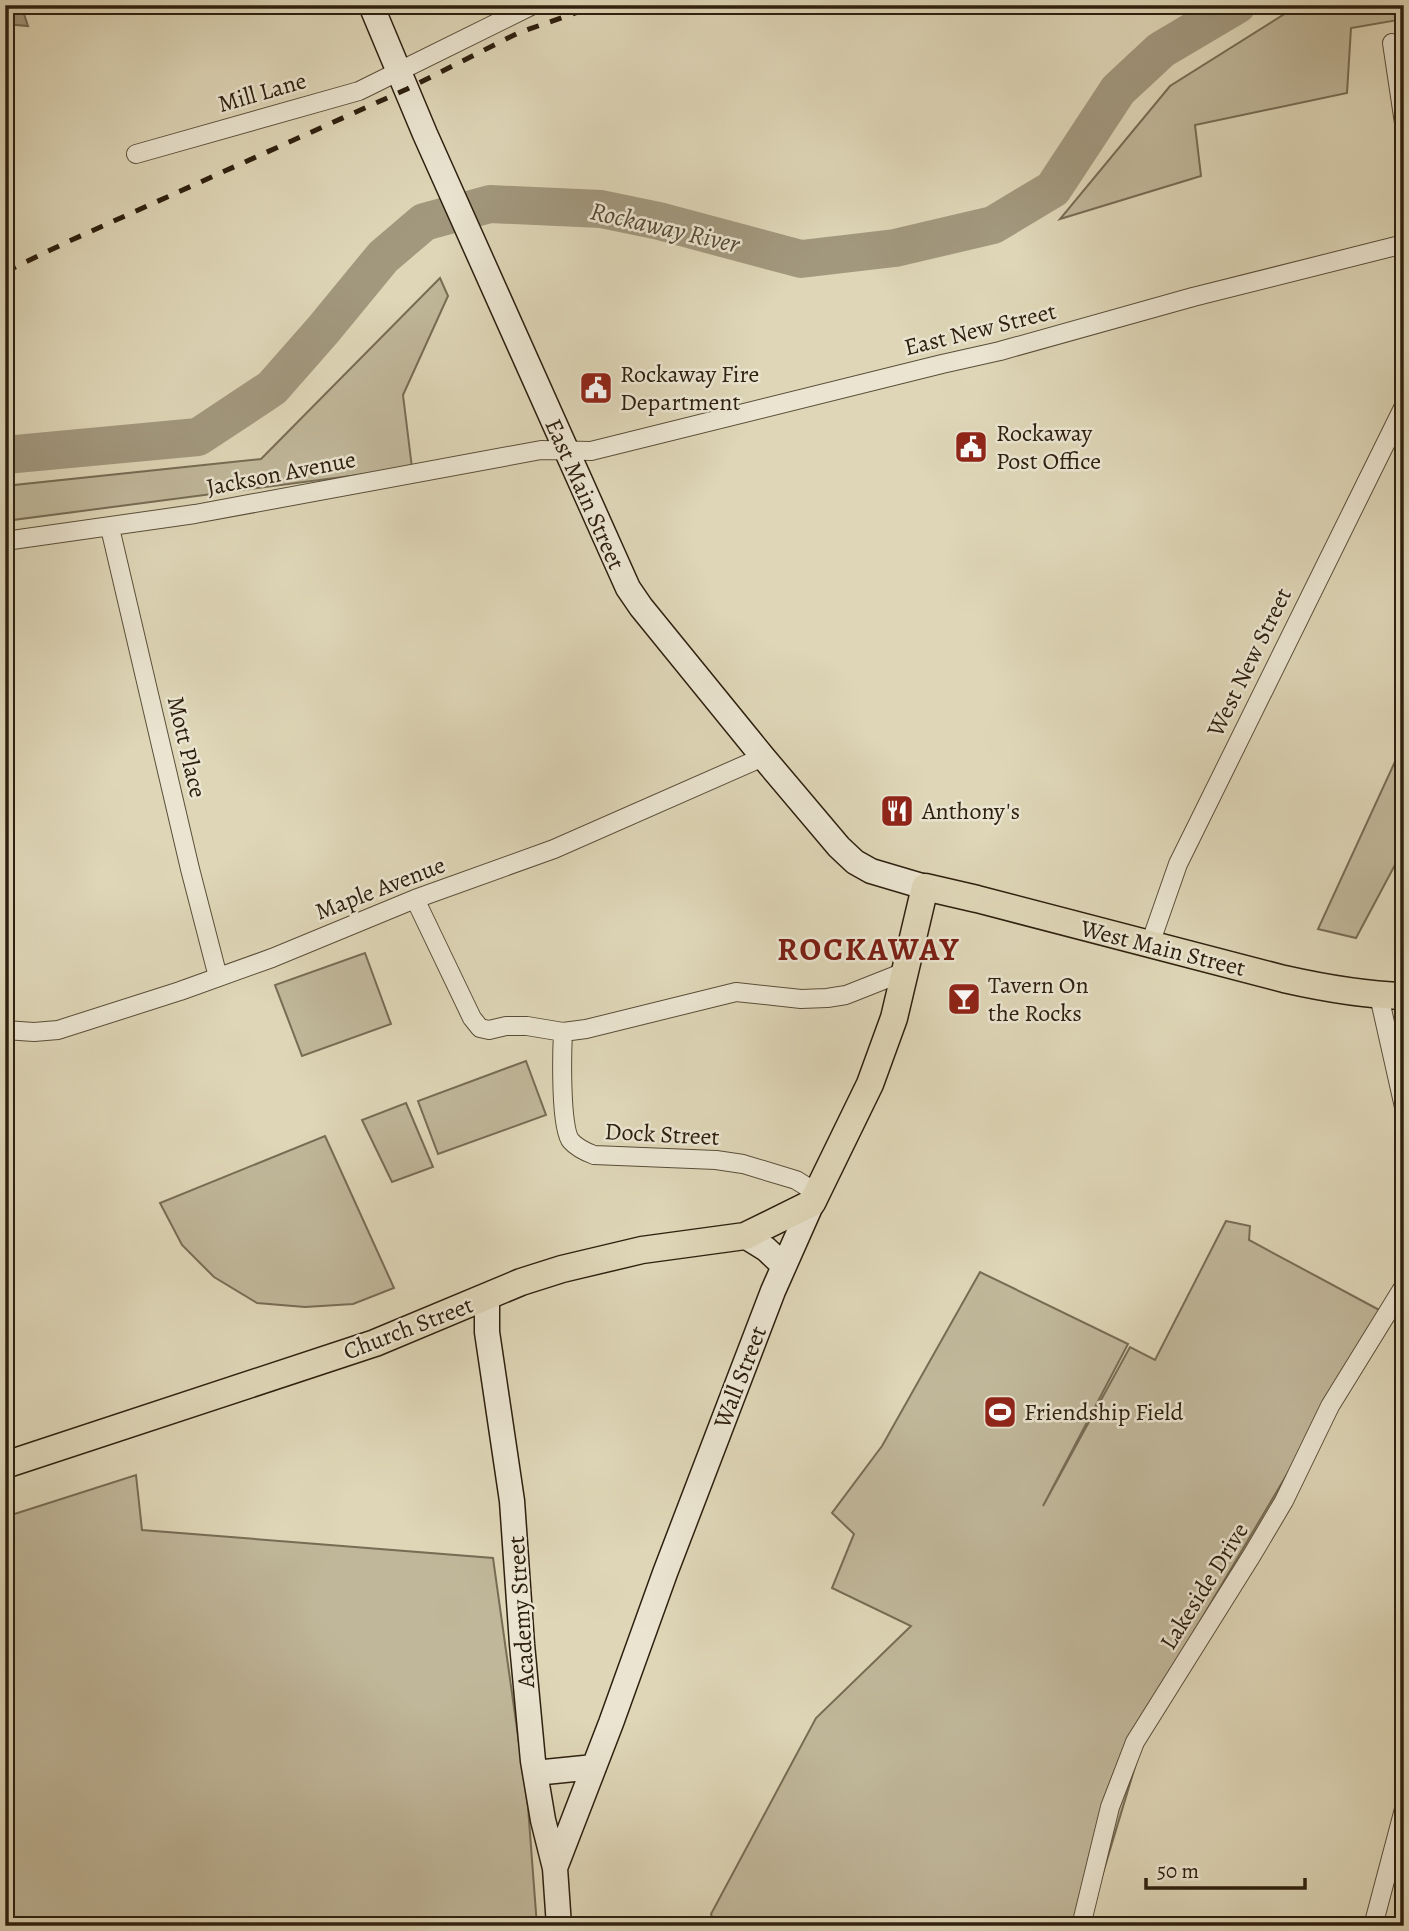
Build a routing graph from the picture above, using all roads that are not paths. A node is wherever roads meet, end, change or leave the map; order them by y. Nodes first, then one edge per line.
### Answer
1 (371, 5) edge
2 (533, 5) edge
3 (1392, 43) dead end
4 (399, 71) junction
5 (1404, 123) edge
6 (136, 154) dead end
7 (1404, 244) edge
8 (1404, 406) edge
9 (566, 451) junction
10 (110, 528) junction
11 (5, 541) edge
12 (763, 757) junction
13 (925, 887) junction
14 (415, 899) junction
15 (1150, 944) junction
16 (904, 972) junction
17 (218, 977) junction
18 (1391, 996) edge
19 (5, 1030) edge
20 (563, 1032) junction
21 (1404, 1107) edge
22 (814, 1198) junction
23 (745, 1236) junction
24 (783, 1265) junction
25 (1404, 1286) edge
26 (487, 1297) junction
27 (5, 1465) edge
28 (594, 1767) junction
29 (535, 1773) junction
30 (1404, 1809) edge
31 (555, 1868) junction
32 (559, 1926) edge
33 (1081, 1926) edge
34 (1373, 1926) edge

1 - 4 street, East Main Street
2 - 4 street, Mill Lane
3 - 5 street
4 - 6 street, Mill Lane
4 - 9 street, East Main Street
7 - 9 street, East New Street
8 - 15 street, West New Street
9 - 10 street, Jackson Avenue
9 - 12 street, East Main Street
10 - 11 street, Jackson Avenue
10 - 17 street, Mott Place
12 - 13 street, East Main Street
12 - 14 street, Maple Avenue
13 - 15 main road, West Main Street
13 - 16 main road, Wall Street
14 - 17 street, Maple Avenue
14 - 20 street
15 - 18 main road, West Main Street
16 - 20 street
16 - 22 main road, Wall Street
17 - 19 street, Maple Avenue
18 - 21 street
20 - 22 street, Dock Street
22 - 23 main road, Church Street
22 - 24 street, Wall Street
23 - 24 street
23 - 26 main road, Church Street
24 - 28 street, Wall Street
25 - 33 street, Lakeside Drive
26 - 27 main road, Church Street
26 - 29 street, Academy Street
28 - 29 street
28 - 31 street, Wall Street
29 - 31 street, Academy Street
30 - 34 street
31 - 32 street, Academy Street

